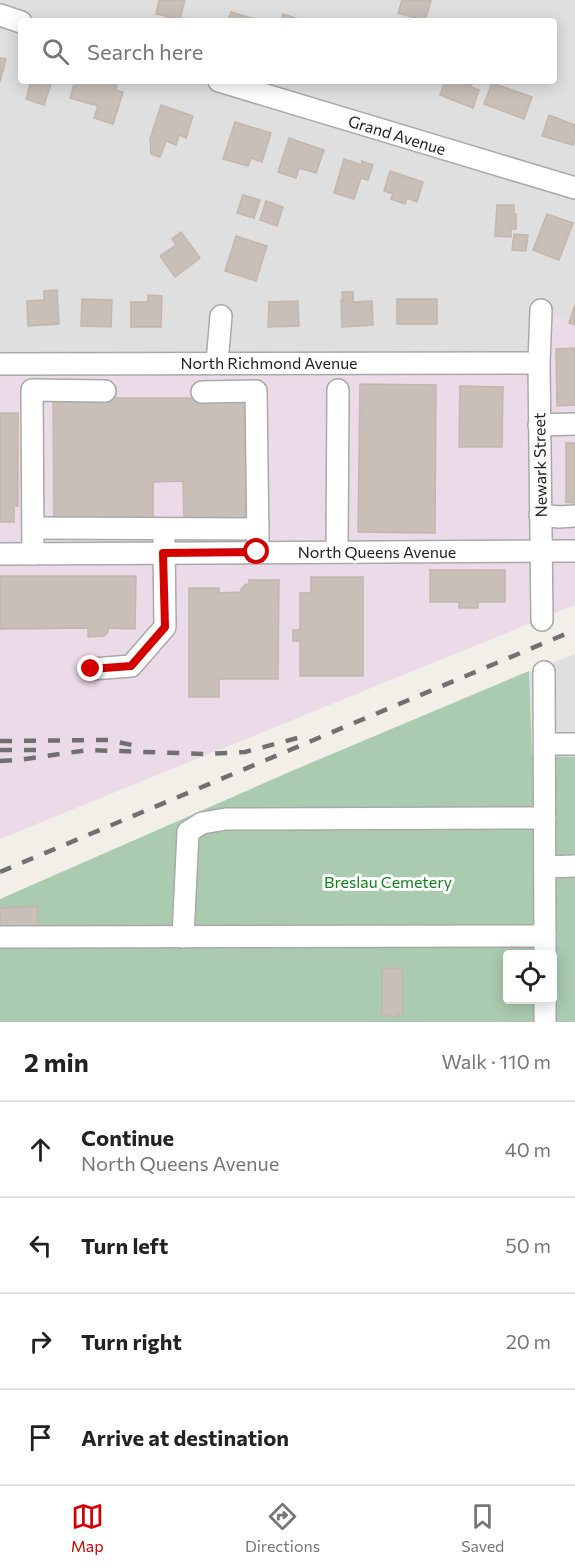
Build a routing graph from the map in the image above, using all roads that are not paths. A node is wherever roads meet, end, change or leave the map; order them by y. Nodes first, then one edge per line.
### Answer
1 (0, 15) edge
2 (18, 21) edge
3 (229, 84) edge
4 (575, 188) edge
5 (541, 310) dead end
6 (221, 316) dead end
7 (217, 363) junction
8 (539, 363) junction
9 (0, 364) edge
10 (338, 390) dead end
11 (105, 391) dead end
12 (202, 392) dead end
13 (575, 424) edge
14 (539, 425) junction
15 (540, 514) junction
16 (575, 516) edge
17 (33, 528) junction
18 (165, 529) junction
19 (258, 529) junction
20 (541, 551) junction
21 (575, 551) edge
22 (257, 552) junction
23 (337, 552) junction
24 (163, 553) junction
25 (0, 554) edge
26 (33, 554) junction
27 (542, 620) dead end
28 (91, 669) dead end
29 (544, 672) dead end
30 (545, 744) junction
31 (575, 744) edge
32 (545, 818) junction
33 (575, 866) edge
34 (545, 867) junction
35 (0, 937) edge
36 (183, 937) junction
37 (545, 945) edge
38 (545, 1004) edge
39 (545, 1022) edge

1 - 2 street
3 - 4 street, Grand Avenue
5 - 8 street, Newark Street
6 - 7 street
7 - 8 street, North Richmond Avenue
7 - 9 street, North Richmond Avenue
8 - 14 street, Newark Street
10 - 23 street
11 - 17 street
12 - 19 street
13 - 14 street
14 - 15 street, Newark Street
15 - 16 street
15 - 20 street, Newark Street
17 - 18 street
17 - 26 street
18 - 19 street
18 - 24 street
19 - 22 street
20 - 21 street, North Queens Avenue
20 - 23 street, North Queens Avenue
20 - 27 street, Newark Street
22 - 23 street, North Queens Avenue
22 - 24 street, North Queens Avenue
24 - 26 street, North Queens Avenue
24 - 28 street
25 - 26 street, North Queens Avenue
29 - 30 street
30 - 31 street
30 - 32 street
32 - 34 street
32 - 36 street
33 - 34 street
34 - 37 street
35 - 36 street
36 - 37 street
38 - 39 street

